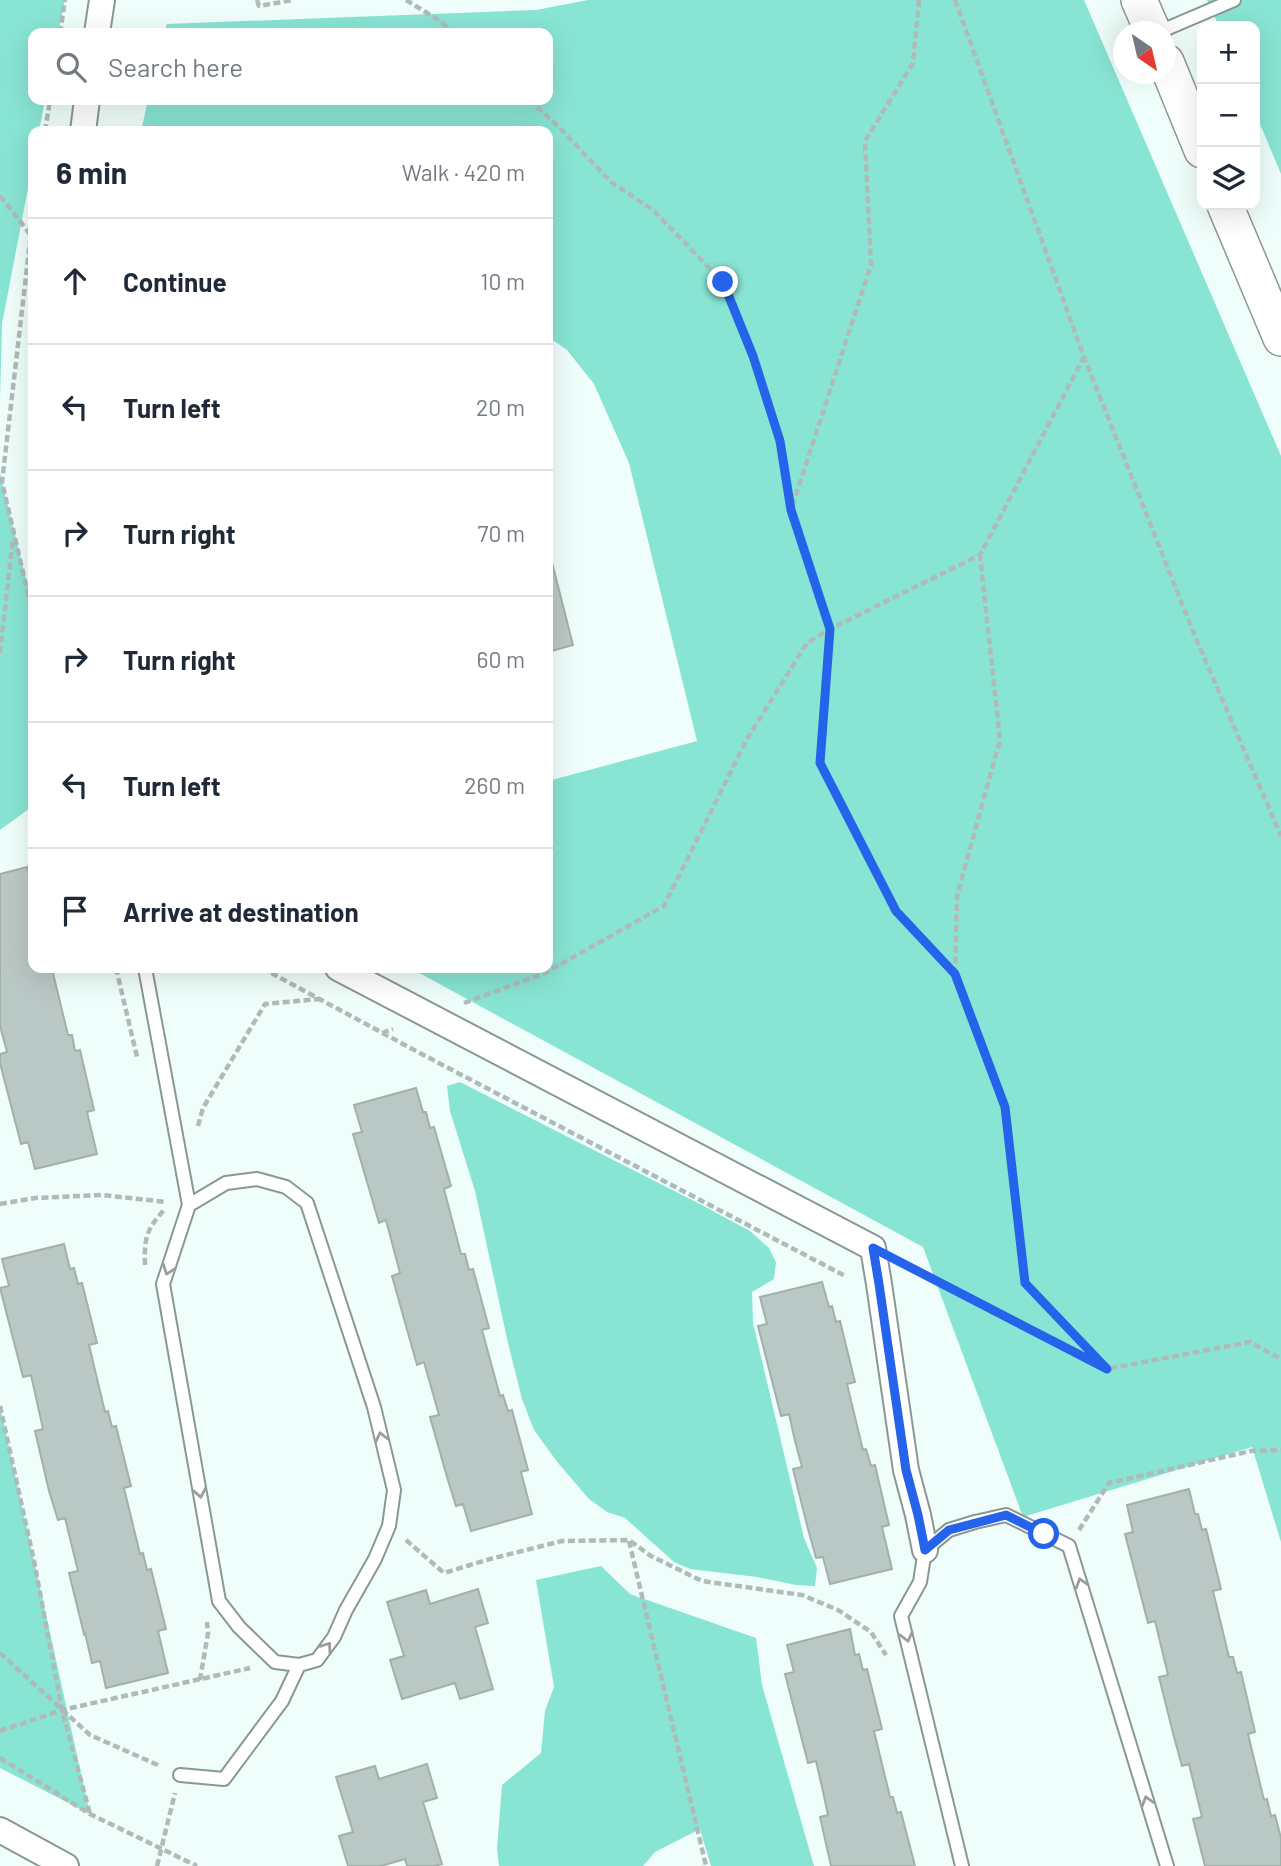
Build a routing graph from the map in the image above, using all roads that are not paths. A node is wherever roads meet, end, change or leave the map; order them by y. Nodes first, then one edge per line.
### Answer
1 (102, 0) edge
2 (1139, 0) edge
3 (1234, 0) edge
4 (1148, 21) edge
5 (1176, 25) edge
6 (98, 28) edge
7 (1175, 84) edge
8 (87, 105) edge
9 (84, 126) edge
10 (1201, 147) edge
11 (1227, 210) edge
12 (1281, 338) edge
13 (146, 973) edge
14 (347, 973) edge
15 (189, 1205) junction
16 (925, 1550) junction
17 (299, 1665) junction
18 (180, 1775) road end
19 (0, 1830) edge
20 (66, 1866) edge
21 (962, 1866) edge
22 (1167, 1866) edge

1 - 6 street
2 - 4 street
3 - 5 lane
7 - 10 street
8 - 9 street
11 - 12 street
13 - 15 lane
14 - 16 street
15 -> 17 lane
17 -> 15 lane
16 -> 21 lane
22 -> 16 lane
17 - 18 lane
19 - 20 street

